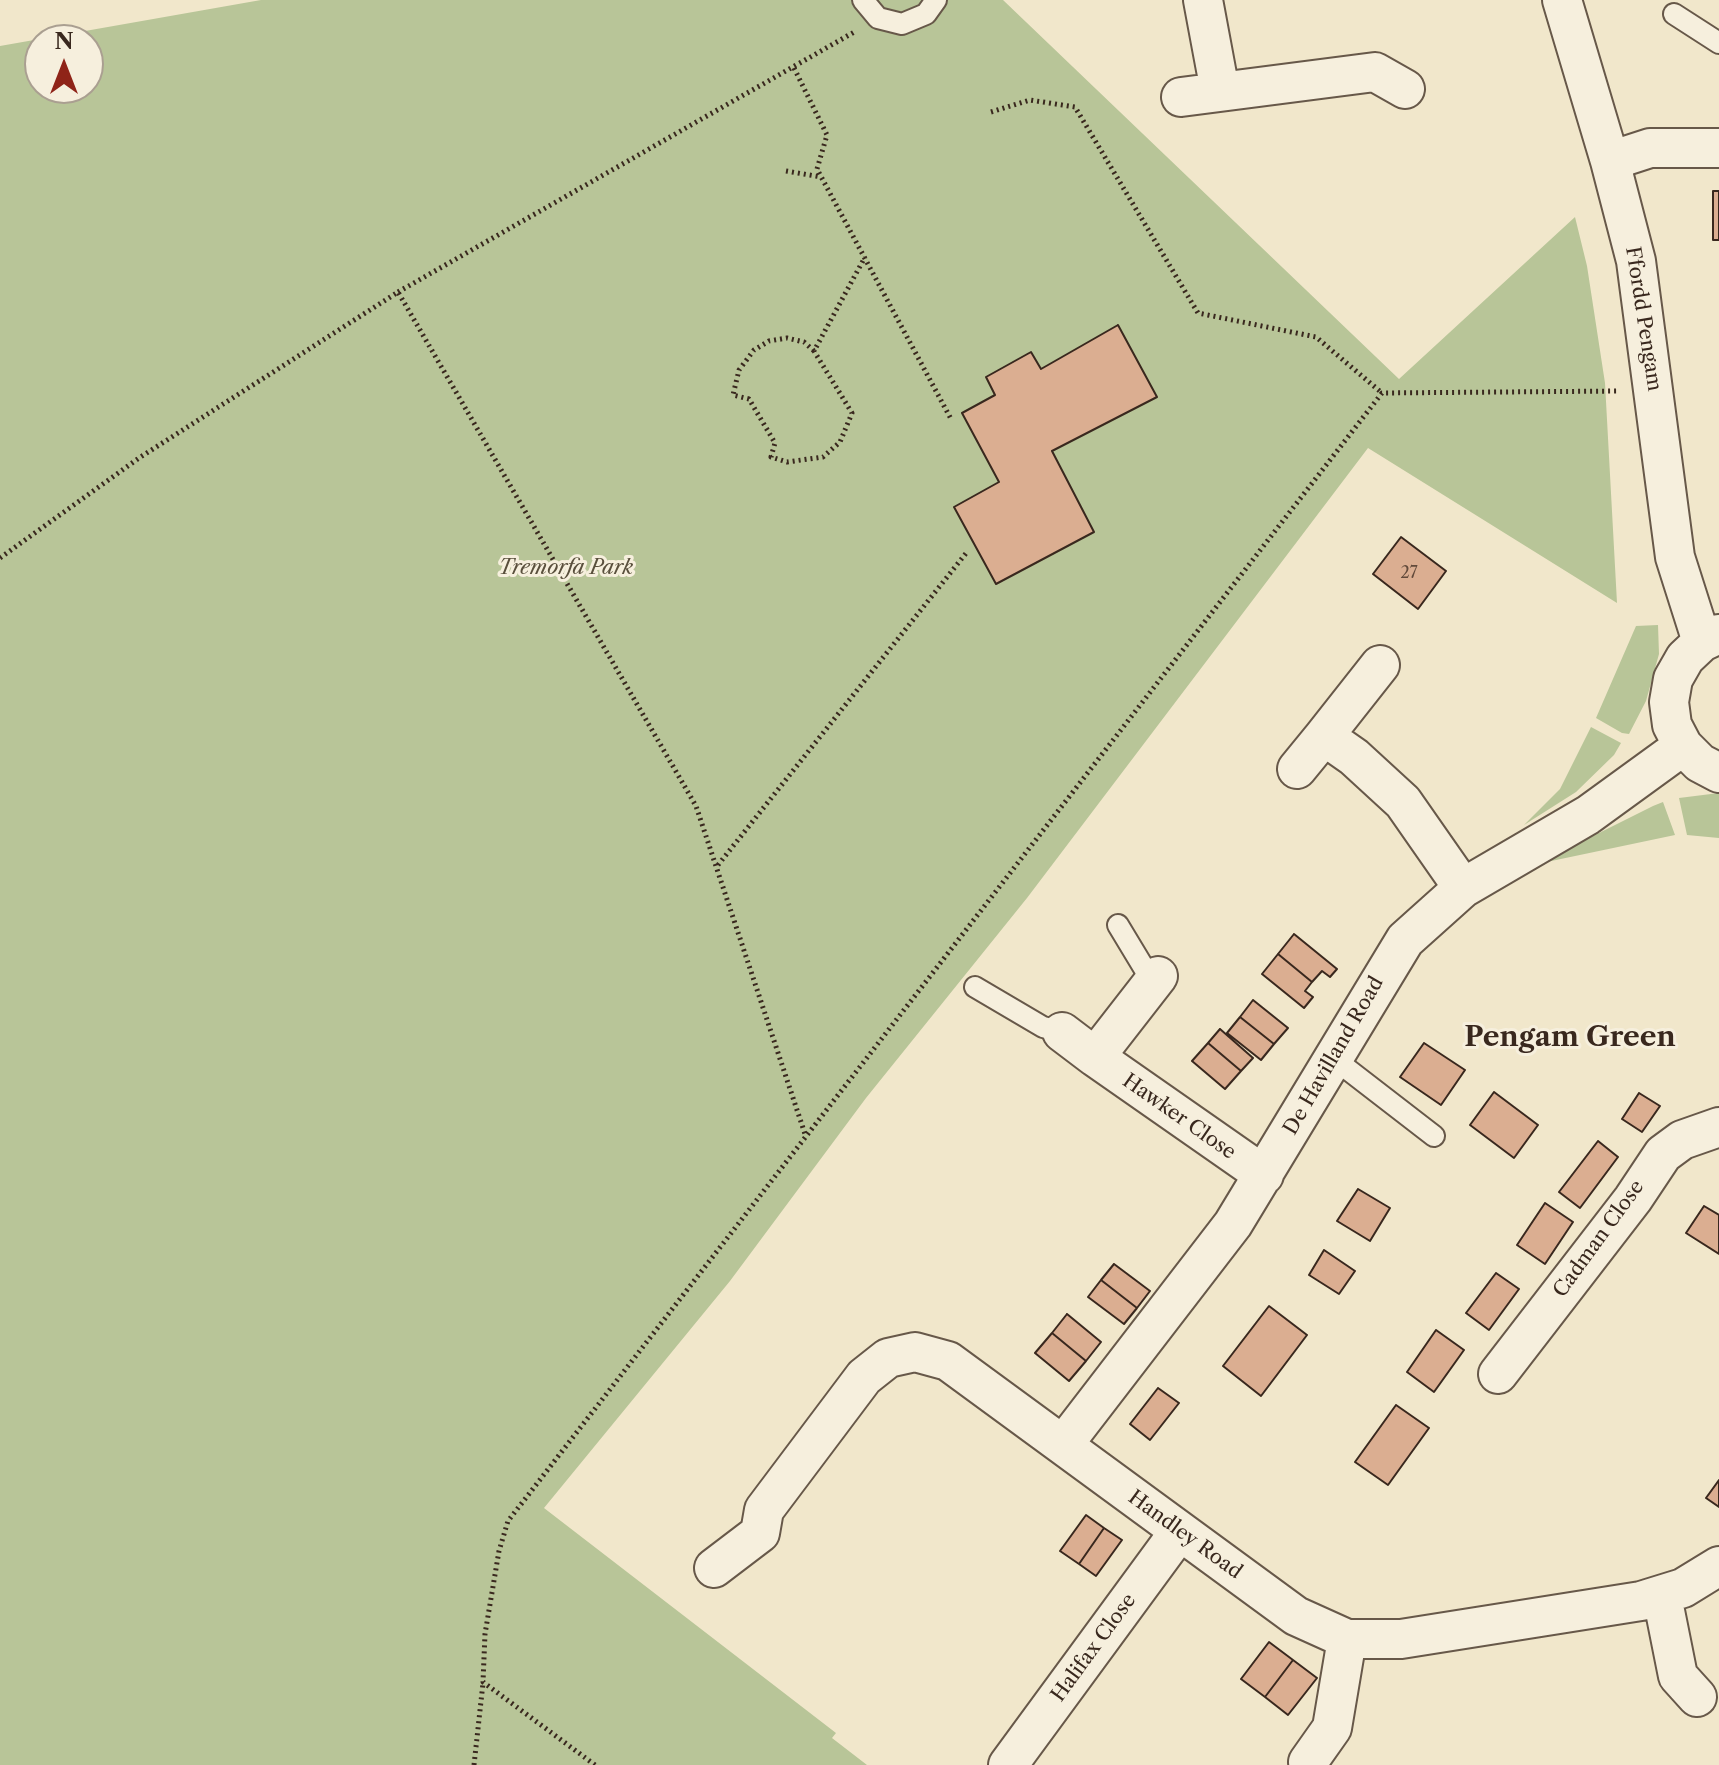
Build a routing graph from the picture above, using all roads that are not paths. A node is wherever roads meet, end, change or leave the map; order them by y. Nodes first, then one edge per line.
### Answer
1 (863, 0) edge
2 (936, 0) edge
3 (1203, 0) edge
4 (1562, 0) edge
5 (1674, 14) dead end
6 (1719, 43) edge
7 (1405, 89) dead end
8 (1220, 91) junction
9 (1181, 97) dead end
10 (1719, 148) edge
11 (1610, 161) junction
12 (1711, 638) edge
13 (1380, 665) dead end
14 (1324, 736) junction
15 (1683, 746) junction
16 (1297, 769) dead end
17 (1719, 773) edge
18 (1463, 888) junction
19 (1118, 925) dead end
20 (1156, 980) joint
21 (975, 987) dead end
22 (1062, 1032) joint
23 (1095, 1057) junction
24 (1333, 1058) junction
25 (1719, 1127) edge
26 (1434, 1136) dead end
27 (1264, 1175) junction
28 (1498, 1374) dead end
29 (1063, 1445) junction
30 (1179, 1532) junction
31 (1719, 1566) edge
32 (714, 1568) dead end
33 (1662, 1596) junction
34 (1347, 1639) junction
35 (1697, 1697) dead end
36 (1308, 1762) dead end
37 (1008, 1765) edge

1 - 2 lane
3 - 8 street
4 - 11 street, Ffordd Pengam
5 - 6 lane
7 - 8 street
8 - 9 street
10 - 11 street
11 - 12 street, Ffordd Pengam
12 - 15 street
13 - 14 street
14 - 16 street
14 - 18 street
15 - 17 street
15 - 18 street, De Havilland Road
18 - 24 street, De Havilland Road
19 - 20 lane
20 - 23 street
21 - 22 lane
22 - 23 street, Hawker Close
23 - 27 street, Hawker Close
24 - 26 lane
24 - 27 street, De Havilland Road
25 - 28 street, Cadman Close
27 - 29 street, De Havilland Road
29 - 30 street, Handley Road
29 - 32 street, Handley Road
30 - 34 street, Handley Road
30 - 37 street, Halifax Close
31 - 33 street, Handley Road
33 - 34 street, Handley Road
33 - 35 street
34 - 36 street

